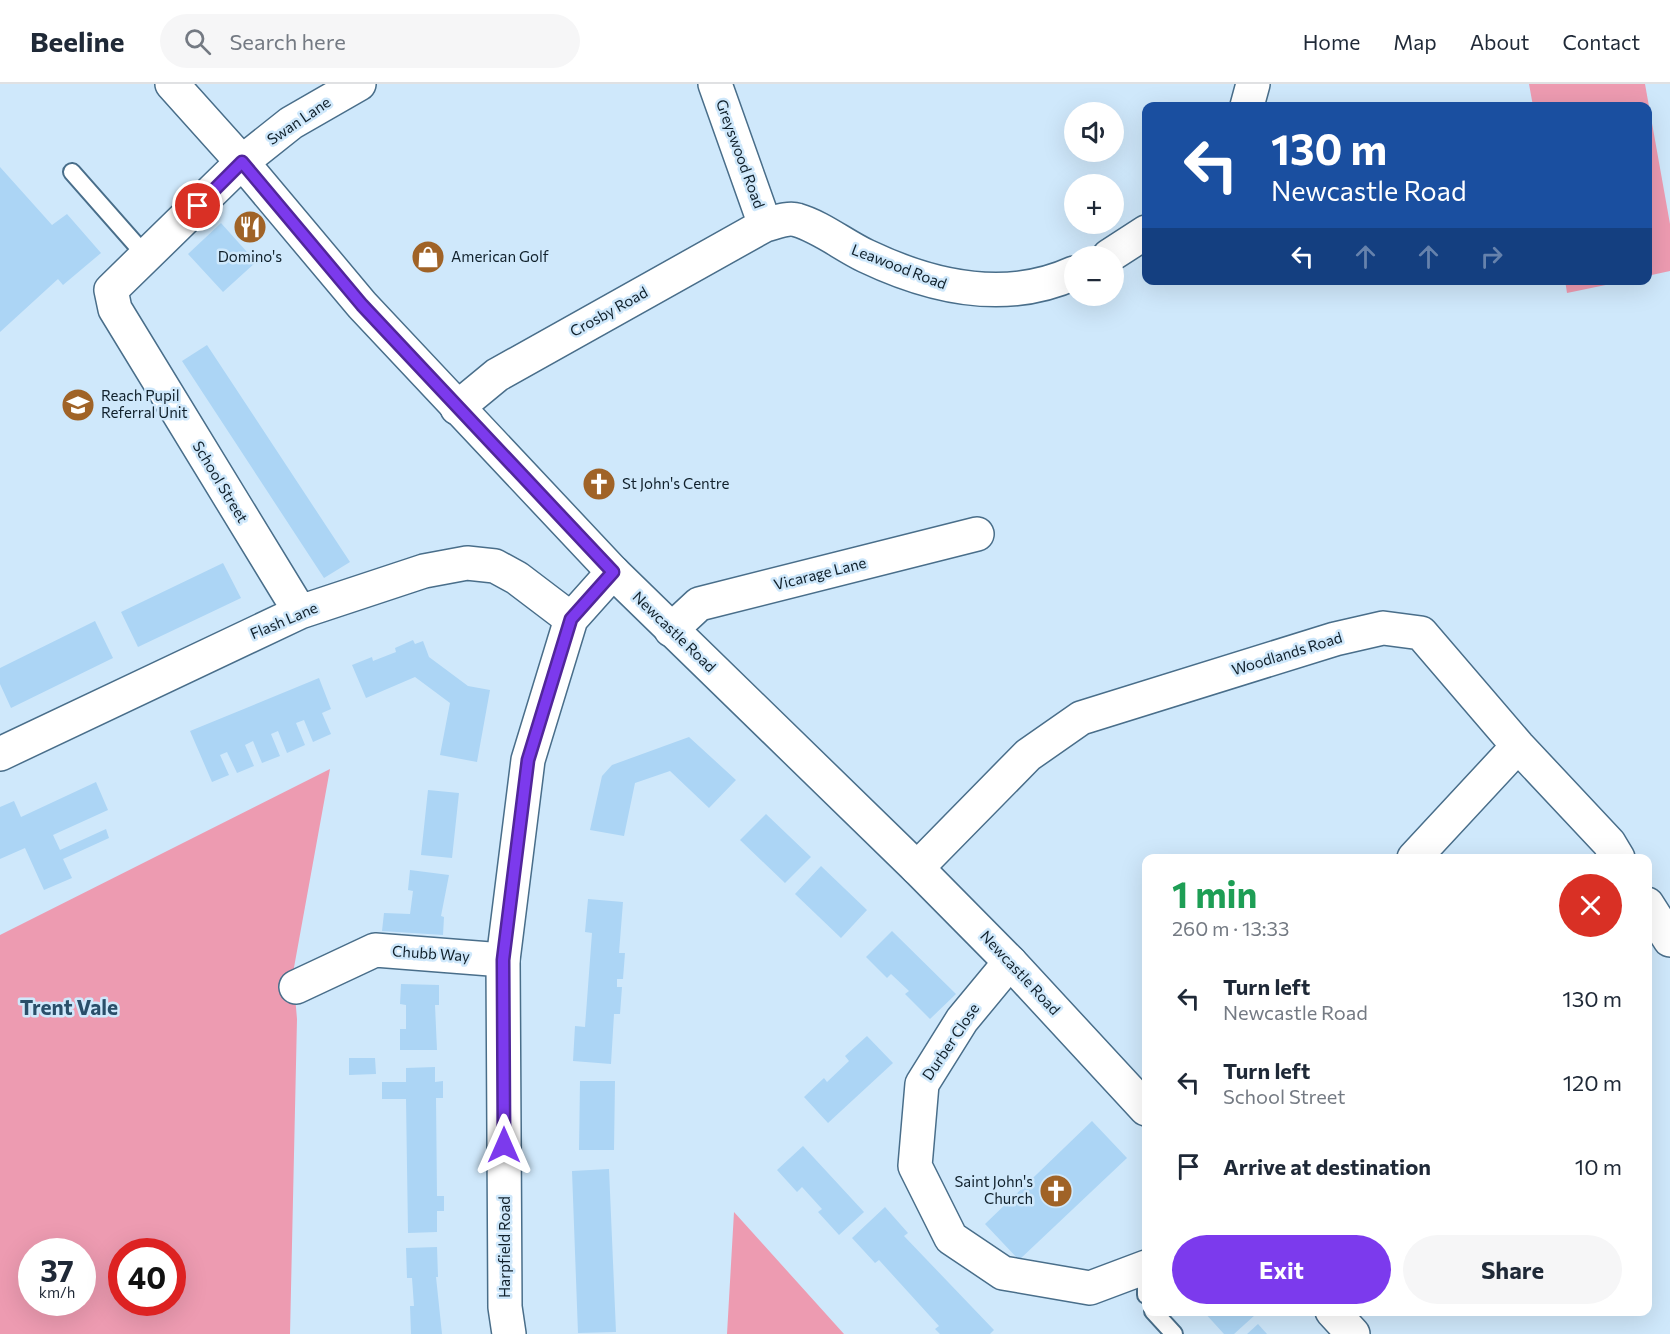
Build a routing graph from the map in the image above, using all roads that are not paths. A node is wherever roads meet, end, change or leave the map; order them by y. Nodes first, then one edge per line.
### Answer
1 (172, 84) edge
2 (358, 84) edge
3 (715, 84) edge
4 (1253, 84) edge
5 (1248, 102) edge
6 (242, 162) junction
7 (72, 172) dead end
8 (765, 225) junction
9 (1142, 235) edge
10 (1124, 246) edge
11 (146, 256) junction
12 (1064, 278) edge
13 (457, 408) junction
14 (977, 534) dead end
15 (613, 572) junction
16 (300, 612) junction
17 (571, 619) junction
18 (671, 630) junction
19 (1518, 746) junction
20 (0, 754) edge
21 (1418, 854) edge
22 (1616, 854) edge
23 (918, 868) junction
24 (1652, 912) edge
25 (1670, 940) edge
26 (503, 960) junction
27 (1010, 962) junction
28 (296, 987) dead end
29 (1142, 1104) edge
30 (1142, 1268) edge
31 (1158, 1316) edge
32 (1337, 1316) edge
33 (509, 1334) edge
34 (1174, 1334) edge
35 (1353, 1334) edge

1 - 6 main road, Newcastle Road
2 - 6 main road, Swan Lane
3 - 8 main road, Greyswood Road
4 - 5 main road
6 - 11 main road, School Street
6 - 13 main road, Newcastle Road
7 - 11 lane
8 - 12 main road, Leawood Road
8 - 13 main road, Crosby Road
9 - 10 main road
11 - 16 main road, School Street
13 - 15 main road, Newcastle Road
14 - 18 main road, Vicarage Lane
15 - 17 main road, Harpfield Road
15 - 18 main road, Newcastle Road
16 - 17 main road, Flash Lane
16 - 20 main road, Flash Lane
17 - 26 main road, Harpfield Road
18 - 23 main road, Newcastle Road
19 - 21 main road
19 - 22 main road, Woodlands Road
19 - 23 main road, Woodlands Road
23 - 27 main road, Newcastle Road
24 - 25 main road
26 - 28 main road, Chubb Way
26 - 33 main road, Harpfield Road
27 - 29 main road, Newcastle Road
27 - 30 main road, Durber Close
31 - 34 lane
32 - 35 main road

